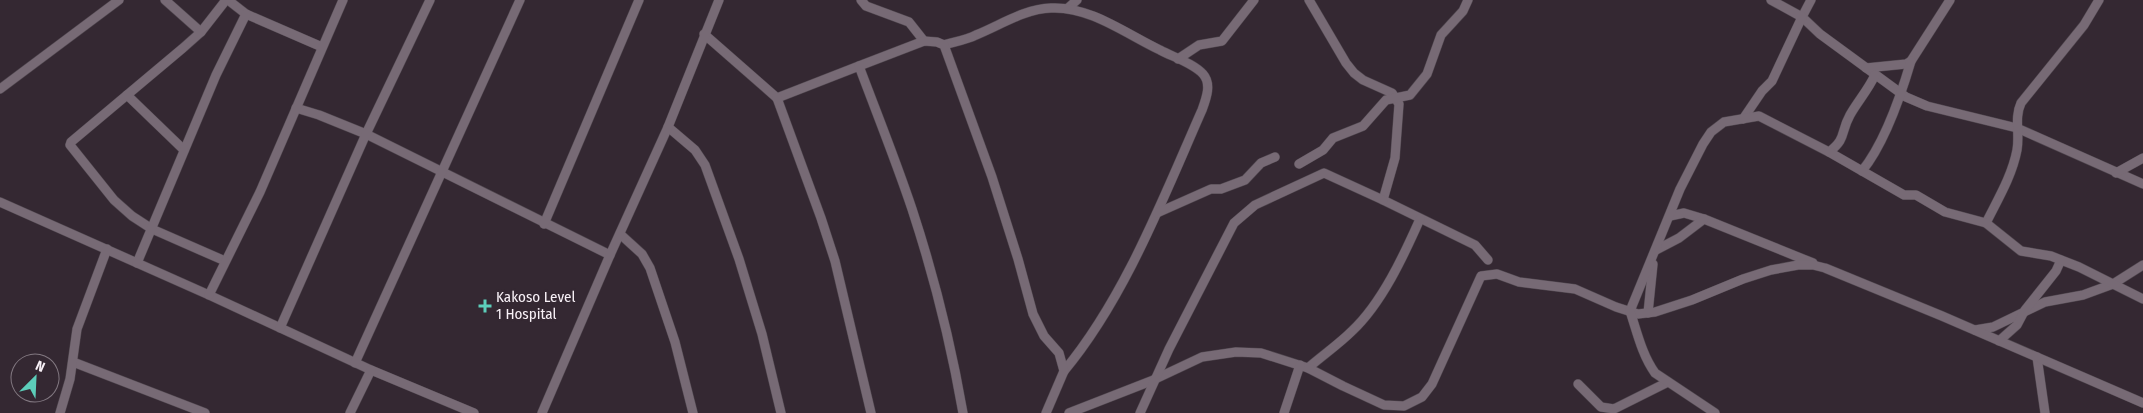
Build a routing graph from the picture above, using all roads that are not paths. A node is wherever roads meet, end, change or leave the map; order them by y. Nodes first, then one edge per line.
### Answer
1 (120, 0) edge
2 (165, 0) edge
3 (227, 0) edge
4 (343, 0) edge
5 (430, 0) edge
6 (639, 0) edge
7 (719, 0) edge
8 (862, 0) edge
9 (1077, 0) edge
10 (1254, 0) edge
11 (1309, 0) edge
12 (1468, 0) edge
13 (1770, 0) edge
14 (1811, 0) edge
15 (1950, 0) edge
16 (2099, 0) edge
17 (518, 1) edge
18 (1068, 8) junction
19 (246, 14) junction
20 (1802, 17) junction
21 (200, 32) junction
22 (704, 34) junction
23 (924, 41) junction
24 (944, 46) junction
25 (322, 48) junction
26 (1178, 59) junction
27 (1911, 61) junction
28 (859, 66) junction
29 (1866, 68) junction
30 (1875, 75) junction
31 (0, 89) edge
32 (1902, 94) junction
33 (127, 95) junction
34 (777, 98) junction
35 (1396, 99) junction
36 (296, 108) junction
37 (1743, 119) junction
38 (668, 127) junction
39 (2017, 128) junction
40 (366, 134) junction
41 (184, 150) junction
42 (1829, 152) junction
43 (1275, 157) dead end
44 (2143, 158) edge
45 (1299, 164) dead end
46 (1862, 171) junction
47 (441, 172) junction
48 (2116, 173) junction
49 (2143, 184) edge
50 (1383, 200) junction
51 (0, 202) edge
52 (1157, 213) junction
53 (1670, 216) junction
54 (1420, 219) junction
55 (1704, 219) junction
56 (1986, 223) junction
57 (544, 224) junction
58 (152, 229) junction
59 (620, 234) junction
60 (107, 250) junction
61 (1655, 251) junction
62 (610, 255) junction
63 (1488, 260) dead end
64 (2061, 260) junction
65 (224, 261) junction
66 (137, 263) junction
67 (2143, 265) edge
68 (1825, 268) junction
69 (2113, 284) junction
70 (209, 295) junction
71 (2143, 298) edge
72 (1630, 311) junction
73 (2023, 312) junction
74 (1648, 313) junction
75 (280, 328) junction
76 (1975, 330) junction
77 (1999, 341) junction
78 (2037, 357) junction
79 (73, 362) junction
80 (355, 363) junction
81 (1304, 366) junction
82 (372, 370) junction
83 (1064, 371) junction
84 (1156, 379) junction
85 (1668, 382) junction
86 (1578, 384) dead end
87 (1096, 403) junction
88 (2143, 403) edge
89 (453, 409) edge
90 (60, 413) edge
91 (205, 413) edge
92 (350, 413) edge
93 (474, 413) edge
94 (542, 413) edge
95 (693, 413) edge
96 (781, 413) edge
97 (871, 413) edge
98 (963, 413) edge
99 (1046, 413) edge
100 (1069, 413) edge
101 (1096, 413) edge
102 (1140, 413) edge
103 (1284, 413) edge
104 (1715, 413) edge
105 (2045, 413) edge

1 - 31 street
2 - 21 street
3 - 19 street
3 - 21 street
4 - 25 street
5 - 40 street
6 - 57 street
7 - 22 street
8 - 23 street
9 - 18 street
10 - 26 street
11 - 35 street
12 - 35 street
13 - 20 street
14 - 20 street
15 - 27 street
16 - 39 street
17 - 47 street
18 - 24 street
18 - 26 street
19 - 25 street
19 - 41 street
20 - 29 street
20 - 37 street
21 - 33 street
22 - 34 street
22 - 38 street
23 - 24 street
23 - 28 street
24 - 83 street
25 - 36 street
26 - 52 street
27 - 29 street
27 - 32 street
28 - 34 street
28 - 98 street
29 - 30 street
30 - 32 street
30 - 42 street
32 - 39 street
32 - 46 street
33 - 41 street
33 - 58 street
34 - 97 street
35 - 45 street
35 - 50 street
36 - 40 street
36 - 65 street
37 - 42 street
37 - 53 street
38 - 59 street
38 - 96 street
39 - 48 street
39 - 56 street
40 - 47 street
40 - 75 street
41 - 58 street
42 - 46 street
43 - 52 street
44 - 48 street
46 - 56 street
47 - 57 street
47 - 80 street
48 - 49 street
50 - 54 street
50 - 84 street
51 - 60 street
52 - 83 street
53 - 55 street
53 - 61 street
54 - 63 street
54 - 81 street
55 - 61 street
55 - 68 street
56 - 64 street
57 - 62 street
58 - 65 street
58 - 66 street
59 - 62 street
59 - 95 street
60 - 66 street
60 - 79 street
61 - 72 street
61 - 74 street
62 - 94 street
64 - 69 street
64 - 73 street
65 - 70 street
66 - 70 street
67 - 69 street
68 - 74 street
68 - 76 street
69 - 71 street
69 - 73 street
70 - 75 street
72 - 74 street
72 - 81 street
72 - 85 street
73 - 76 street
73 - 77 street
75 - 80 street
76 - 77 street
77 - 78 street
78 - 88 street
78 - 105 street
79 - 90 street
79 - 91 street
80 - 82 street
81 - 84 street
81 - 103 street
82 - 89 street
82 - 92 street
83 - 99 street
84 - 87 street
84 - 102 street
85 - 86 street
85 - 104 street
87 - 100 street
87 - 101 street
89 - 93 street

